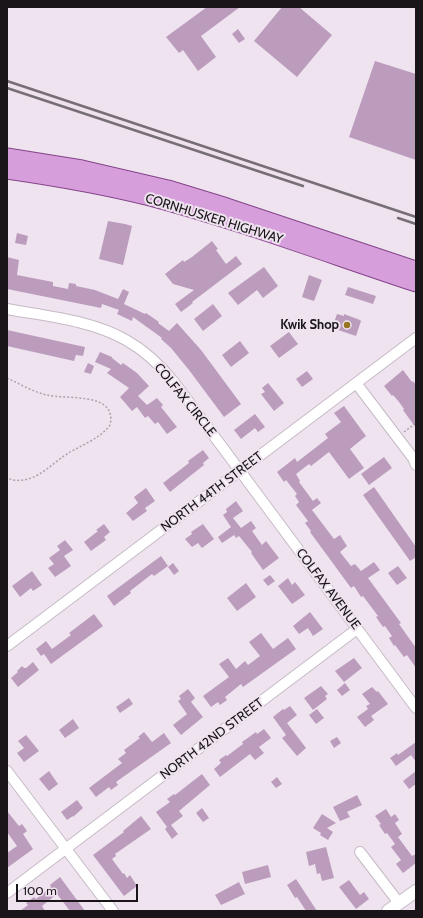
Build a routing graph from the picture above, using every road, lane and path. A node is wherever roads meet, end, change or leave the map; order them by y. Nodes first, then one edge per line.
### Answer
1 (7, 156) edge
2 (7, 171) edge
3 (416, 269) edge
4 (416, 284) edge
5 (7, 309) edge
6 (416, 338) edge
7 (7, 378) edge
8 (356, 383) junction
9 (416, 423) edge
10 (404, 432) dead end
11 (416, 465) edge
12 (240, 471) junction
13 (7, 478) edge
14 (357, 629) junction
15 (7, 646) edge
16 (416, 708) edge
17 (7, 772) edge
18 (66, 849) junction
19 (360, 852) dead end
20 (416, 891) edge
21 (7, 893) edge
22 (399, 903) junction
23 (113, 911) edge
24 (388, 911) edge

1 - 3 main road, CORNHUSKER HIGHWAY
2 - 4 main road, CORNHUSKER HIGHWAY
5 - 12 street, COLFAX CIRCLE
6 - 8 street, NORTH 44TH STREET
7 - 13 path
8 - 11 street
8 - 12 street, NORTH 44TH STREET
9 - 10 path
12 - 14 street, COLFAX AVENUE
12 - 15 street, NORTH 44TH STREET
14 - 16 street, COLFAX AVENUE
14 - 18 street, NORTH 42ND STREET
17 - 18 street
18 - 21 street, NORTH 42ND STREET
18 - 23 street
19 - 22 street
20 - 22 street
22 - 24 street

